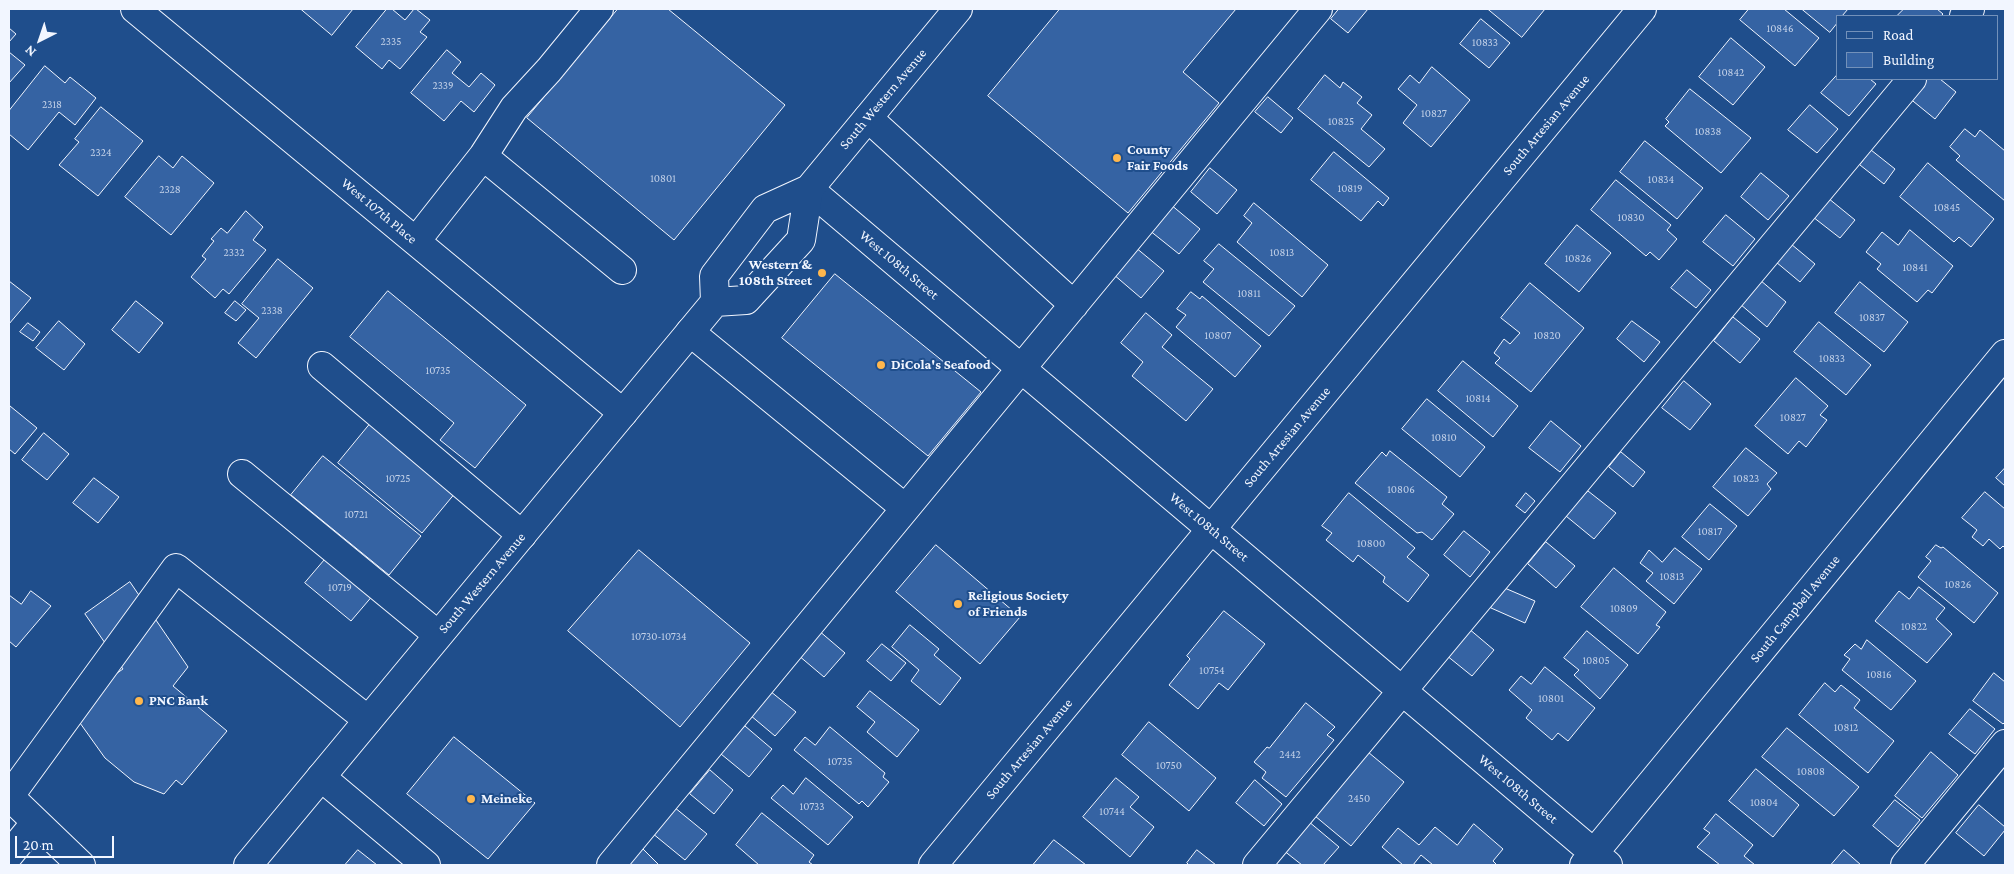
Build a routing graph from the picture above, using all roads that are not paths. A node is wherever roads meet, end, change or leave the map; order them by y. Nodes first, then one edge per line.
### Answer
1 (135, 9) edge
2 (598, 9) edge
3 (958, 9) edge
4 (1318, 9) edge
5 (1642, 9) edge
6 (1911, 80) edge
7 (868, 118) junction
8 (483, 156) junction
9 (809, 189) junction
10 (416, 241) junction
11 (622, 270) dead end
12 (715, 302) junction
13 (1074, 305) junction
14 (690, 332) junction
15 (2005, 354) edge
16 (322, 366) dead end
17 (1022, 368) junction
18 (623, 413) junction
19 (242, 474) dead end
20 (905, 508) junction
21 (1211, 529) junction
22 (522, 535) junction
23 (438, 636) junction
24 (1402, 691) junction
25 (368, 720) junction
26 (2005, 744) edge
27 (321, 777) junction
28 (9, 796) edge
29 (36, 822) junction
30 (9, 854) edge
31 (1595, 861) edge
32 (81, 865) edge
33 (248, 865) edge
34 (426, 865) edge
35 (611, 865) edge
36 (933, 865) edge
37 (1257, 865) edge
38 (1905, 865) edge

1 - 10 street, West 107th Place
2 - 8 street
3 - 7 street, South Western Avenue
4 - 13 street
5 - 21 street, South Artesian Avenue
6 - 24 street
7 - 9 street, South Western Avenue
7 - 13 street
8 - 10 street
8 - 11 street
9 - 12 street, South Western Avenue
9 - 12 street
9 - 17 street, West 108th Street
10 - 18 street, West 107th Place
12 - 14 street, South Western Avenue
13 - 17 street
14 - 18 street, South Western Avenue
14 - 20 street
15 - 31 street, South Campbell Avenue
16 - 22 street
17 - 20 street
17 - 21 street, West 108th Street
18 - 22 street, South Western Avenue
19 - 23 street
20 - 35 street
21 - 24 street, West 108th Street
21 - 36 street, South Artesian Avenue
22 - 23 street, South Western Avenue
23 - 25 street, South Western Avenue
24 - 31 street, West 108th Street
24 - 37 street
25 - 27 street, South Western Avenue
25 - 28 street
26 - 38 street
27 - 33 street, South Western Avenue
27 - 34 street
28 - 29 street
29 - 30 street
29 - 32 street

